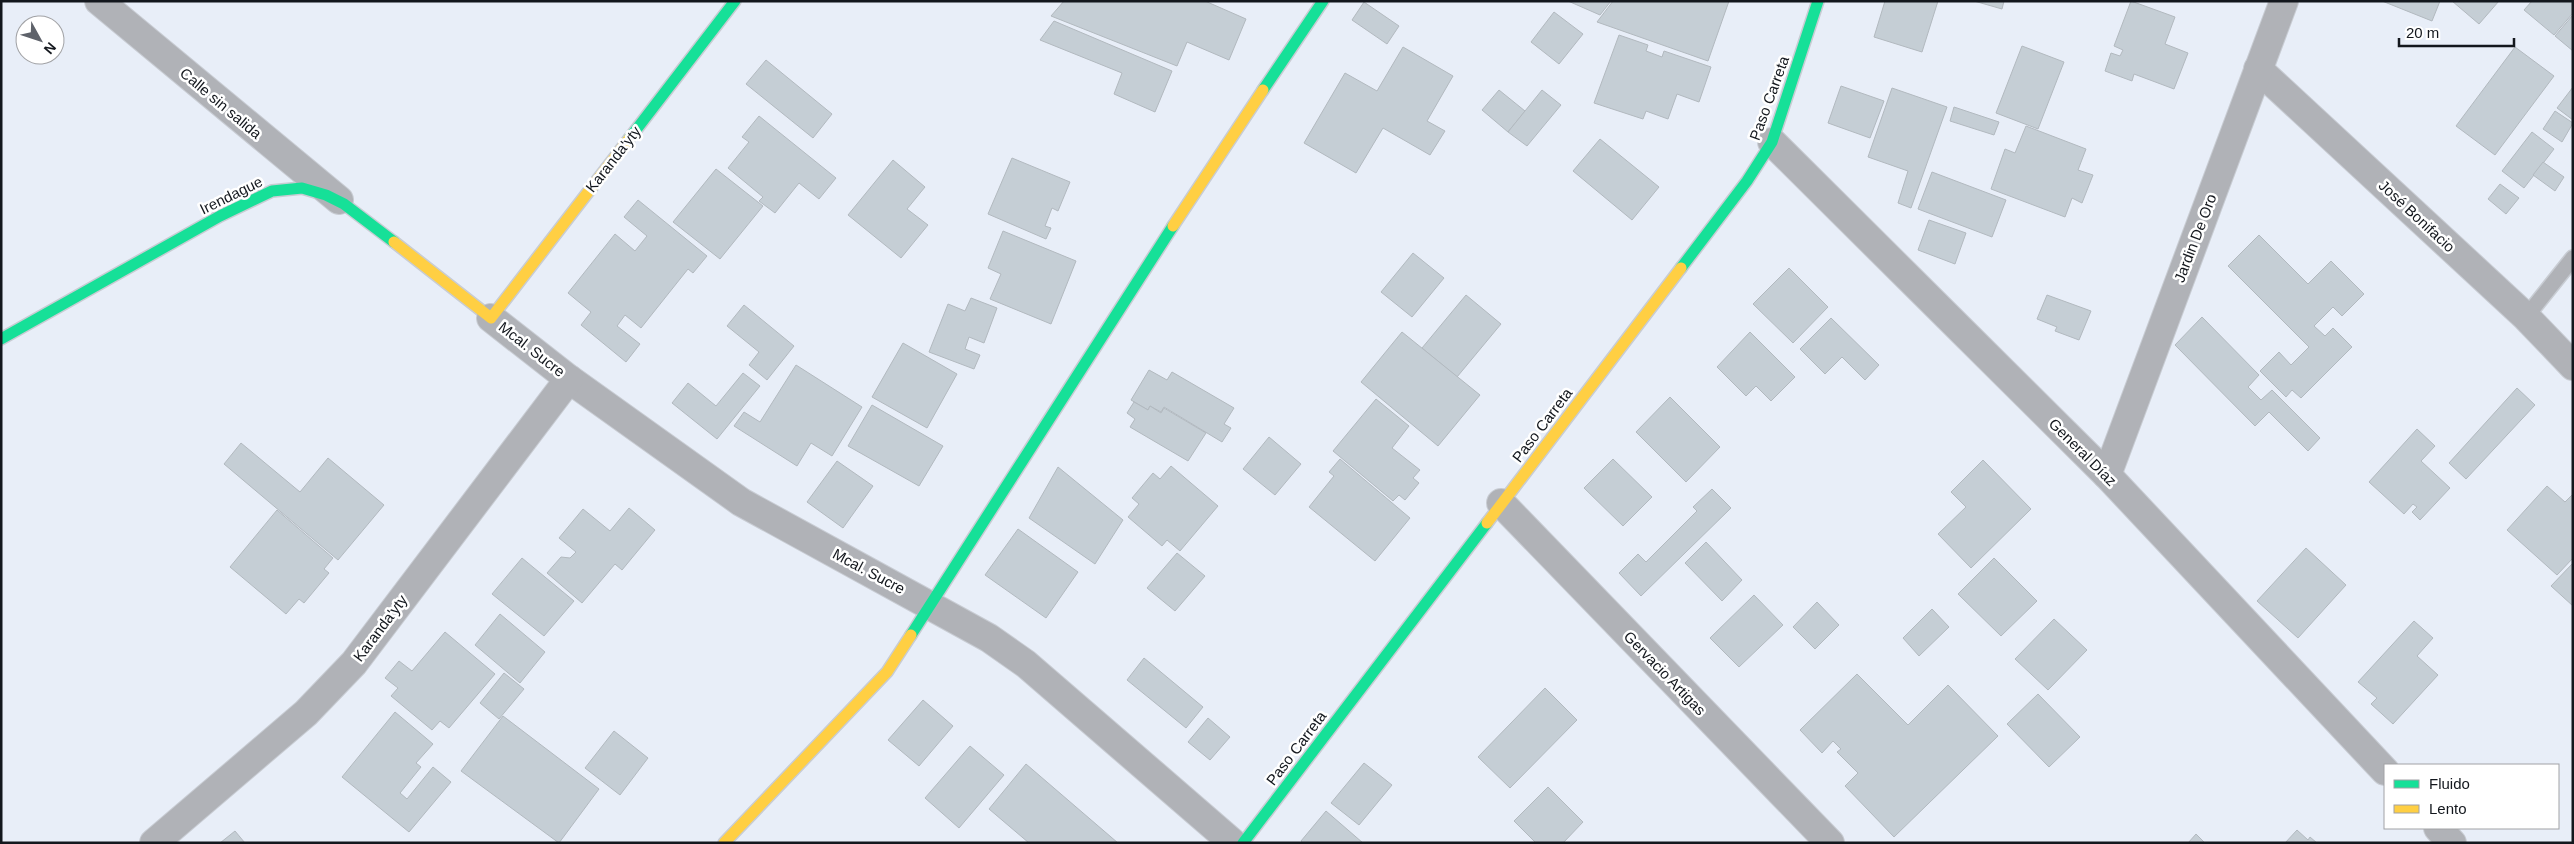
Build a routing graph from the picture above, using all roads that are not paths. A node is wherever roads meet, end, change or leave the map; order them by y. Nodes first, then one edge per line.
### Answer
1 (99, 1) edge
2 (735, 1) edge
3 (1322, 1) edge
4 (1818, 1) edge
5 (2284, 1) edge
6 (2258, 69) junction
7 (1772, 142) junction
8 (344, 204) junction
9 (2573, 258) edge
10 (2526, 317) junction
11 (492, 318) junction
12 (1, 339) edge
13 (2573, 366) edge
14 (569, 379) junction
15 (2107, 475) junction
16 (1501, 504) junction
17 (931, 604) junction
18 (2384, 770) edge
19 (2439, 829) edge
20 (154, 843) edge
21 (724, 843) edge
22 (1233, 843) edge
23 (1243, 843) edge
24 (1830, 843) edge
25 (2452, 843) edge

1 - 8 street, Calle sin salida
2 - 11 street, Karanda'yty
3 - 17 street
4 - 7 street, Paso Carreta
5 - 6 street, Jardin De Oro
6 - 10 street, José Bonifacio
6 - 15 street, Jardin De Oro
7 - 15 street, General Díaz
7 - 16 street, Paso Carreta
8 - 11 street, Irendague
8 - 12 street, Irendague
9 - 10 lane
10 - 13 street, José Bonifacio
11 - 14 street, Mcal. Sucre
14 - 17 street, Mcal. Sucre
14 - 20 street, Karanda'yty
15 - 18 street, General Díaz
16 - 23 street, Paso Carreta
16 - 24 street, Gervacio Artigas
17 - 21 street
17 - 22 street, Mcal. Sucre
19 - 25 street

